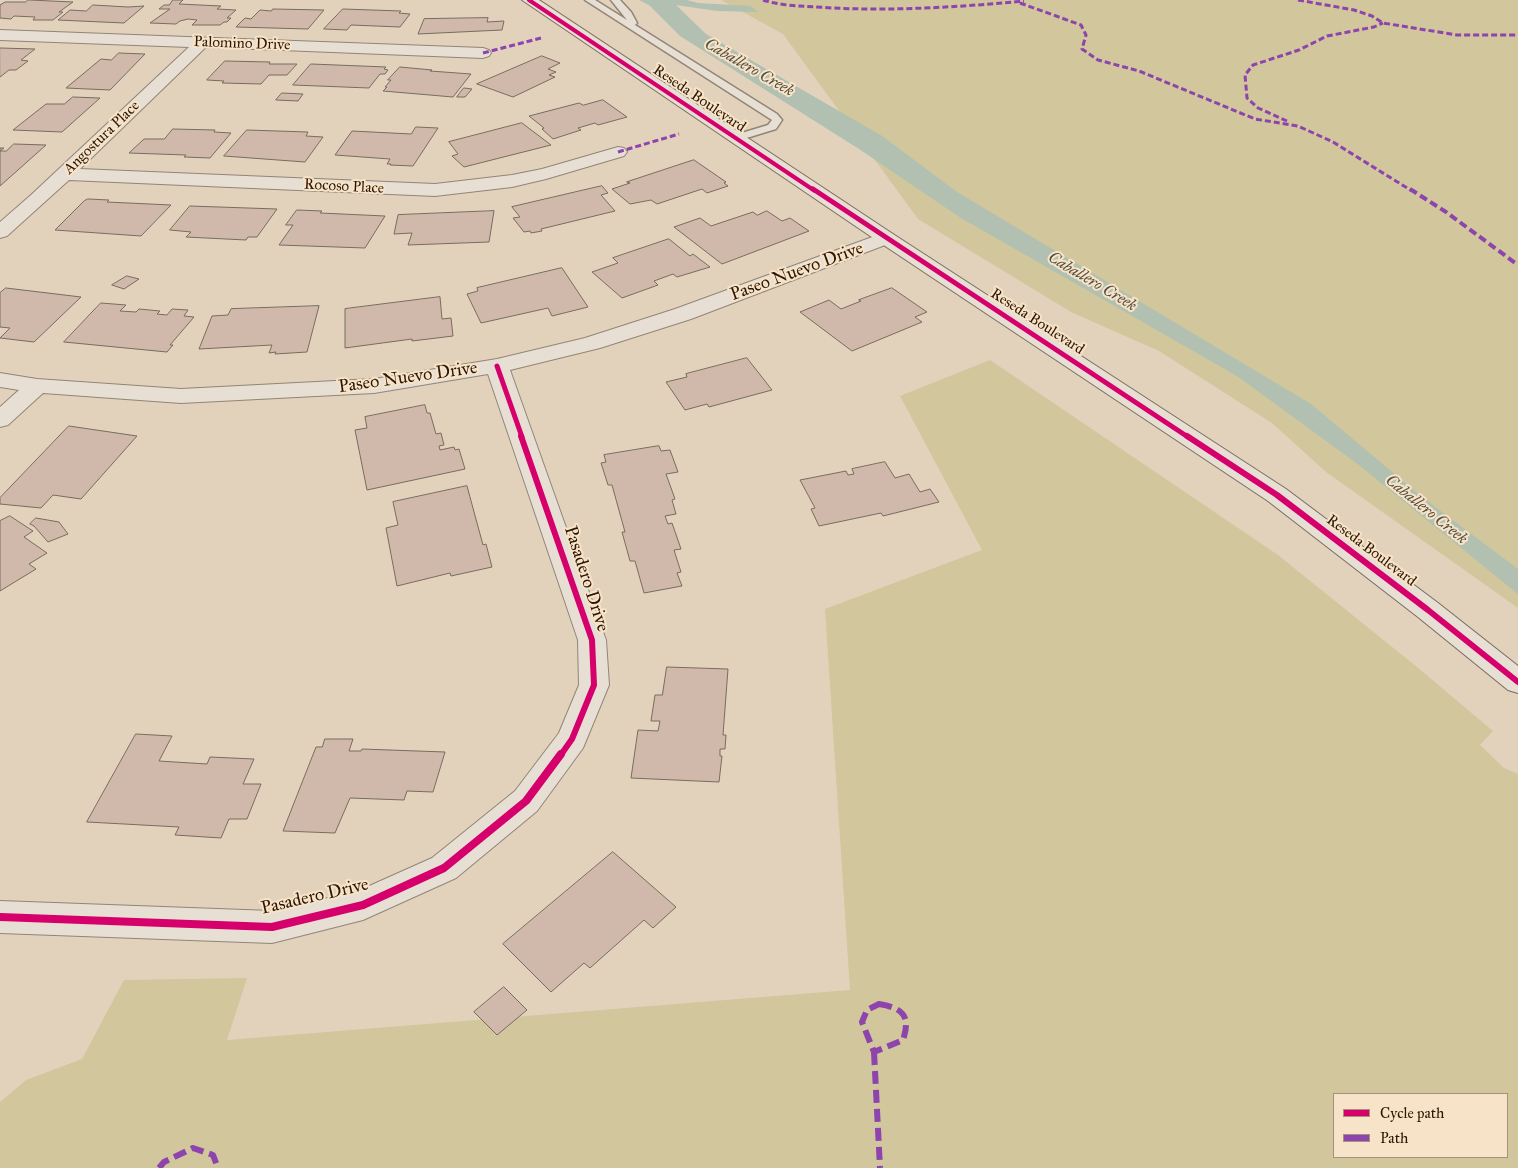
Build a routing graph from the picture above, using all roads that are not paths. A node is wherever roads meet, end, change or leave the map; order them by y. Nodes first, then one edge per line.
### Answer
1 (529, 0) edge
2 (589, 0) edge
3 (615, 0) edge
4 (636, 30) junction
5 (0, 35) edge
6 (203, 42) junction
7 (483, 53) dead end
8 (736, 138) junction
9 (618, 152) dead end
10 (65, 174) junction
11 (0, 232) edge
12 (886, 238) junction
13 (497, 366) junction
14 (0, 380) edge
15 (37, 386) junction
16 (0, 420) edge
17 (1518, 682) edge
18 (0, 917) edge

1 - 8 street, Reseda Boulevard
2 - 4 lane
3 - 4 lane
4 - 8 lane
5 - 6 street, Palomino Drive
6 - 7 street, Palomino Drive
6 - 10 street, Angostura Place
8 - 12 street, Reseda Boulevard
9 - 10 street, Rocoso Place
10 - 11 street, Angostura Place
12 - 13 street, Paseo Nuevo Drive
12 - 17 street, Reseda Boulevard
13 - 15 street, Paseo Nuevo Drive
13 - 18 street, Pasadero Drive
14 - 15 street, Paseo Nuevo Drive
15 - 16 street

